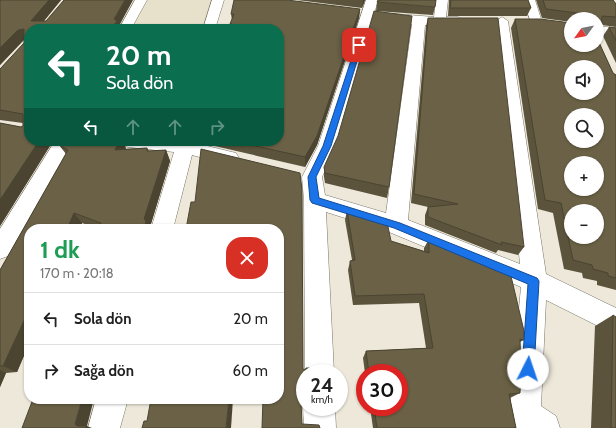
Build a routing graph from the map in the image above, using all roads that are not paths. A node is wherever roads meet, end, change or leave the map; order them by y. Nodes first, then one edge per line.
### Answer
1 (141, 0) edge
2 (218, 0) edge
3 (442, 0) edge
4 (529, 0) edge
5 (365, 10) edge
6 (440, 20) junction
7 (419, 21) junction
8 (471, 21) edge
9 (536, 22) junction
10 (128, 24) edge
11 (211, 24) edge
12 (550, 24) edge
13 (604, 31) edge
14 (616, 32) edge
15 (61, 146) edge
16 (185, 146) edge
17 (193, 146) edge
18 (245, 162) edge
19 (308, 184) junction
20 (163, 224) edge
21 (396, 225) junction
22 (0, 249) edge
23 (534, 281) junction
24 (616, 322) edge
25 (318, 364) edge
26 (111, 404) edge
27 (319, 416) edge
28 (531, 423) edge
29 (104, 428) edge
30 (320, 428) edge

1 - 10 street
2 - 11 street
3 - 6 street
4 - 9 street
5 - 7 street
5 - 19 street
6 - 7 street
6 - 8 street
7 - 21 street
9 - 12 street
9 - 23 street
13 - 14 street
15 - 22 street
16 - 20 street
17 - 18 street
19 - 21 street
19 - 25 street
21 - 23 street
23 - 24 street
23 - 28 street
26 - 29 street
27 - 30 street

